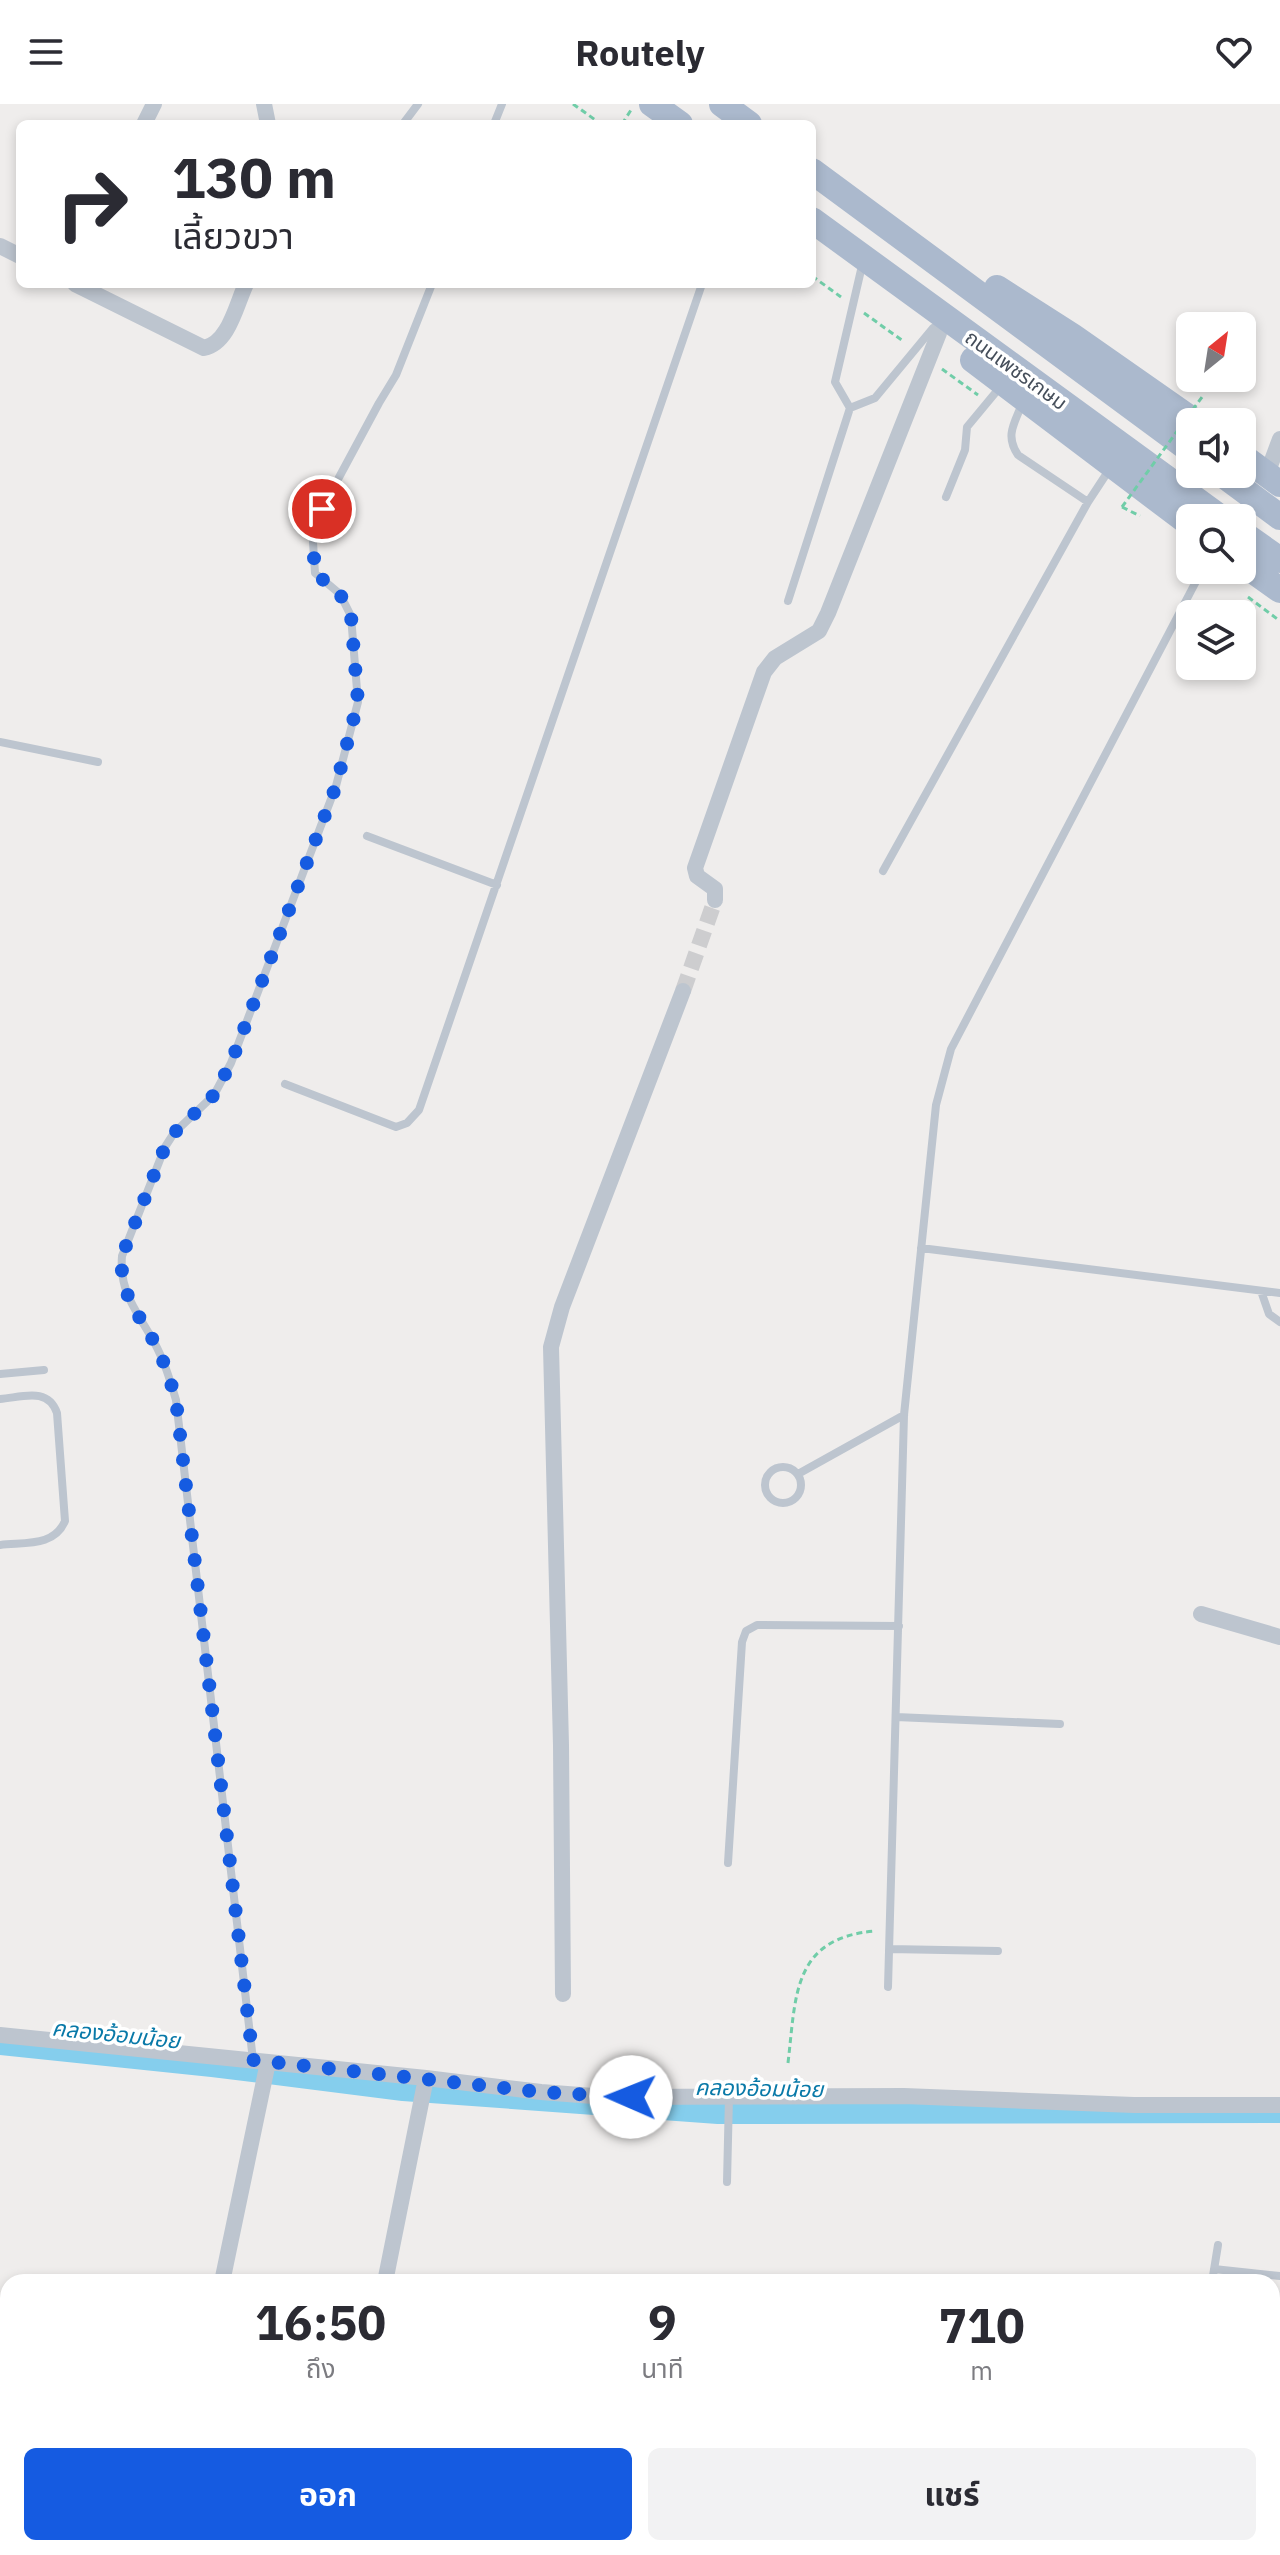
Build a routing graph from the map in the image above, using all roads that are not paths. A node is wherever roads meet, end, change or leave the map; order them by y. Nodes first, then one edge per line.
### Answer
1 (652, 104) edge
2 (722, 104) edge
3 (674, 120) edge
4 (744, 120) edge
5 (816, 174) edge
6 (863, 209) junction
7 (816, 225) edge
8 (816, 226) edge
9 (861, 270) junction
10 (83, 288) edge
11 (244, 288) edge
12 (430, 288) edge
13 (701, 288) edge
14 (936, 330) junction
15 (922, 354) junction
16 (995, 392) junction
17 (1024, 400) junction
18 (850, 408) junction
19 (1195, 408) edge
20 (1280, 439) edge
21 (1176, 440) edge
22 (1111, 466) junction
23 (1256, 466) edge
24 (1273, 479) edge
25 (1241, 488) edge
26 (946, 497) dead end
27 (1088, 502) junction
28 (1202, 504) edge
29 (1176, 514) edge
30 (1280, 517) edge
31 (1256, 543) edge
32 (1280, 560) edge
33 (1256, 573) edge
34 (1195, 584) edge
35 (1280, 590) edge
36 (788, 601) dead end
37 (0, 742) edge
38 (98, 762) dead end
39 (367, 836) dead end
40 (883, 871) dead end
41 (497, 885) junction
42 (715, 900) dead end
43 (683, 991) tunnel mouth
44 (285, 1084) dead end
45 (921, 1248) junction
46 (1261, 1291) junction
47 (1280, 1293) edge
48 (1280, 1322) edge
49 (44, 1370) dead end
50 (0, 1374) edge
51 (0, 1399) edge
52 (904, 1415) junction
53 (798, 1474) junction
54 (0, 1545) edge
55 (1201, 1614) dead end
56 (899, 1626) junction
57 (1280, 1637) edge
58 (896, 1717) junction
59 (1060, 1724) dead end
60 (728, 1863) dead end
61 (889, 1949) junction
62 (998, 1951) dead end
63 (888, 1987) dead end
64 (563, 1994) dead end
65 (0, 2035) edge
66 (263, 2067) junction
67 (425, 2088) junction
68 (729, 2102) junction
69 (1280, 2105) edge
70 (727, 2182) dead end
71 (1218, 2245) dead end
72 (1214, 2269) junction
73 (224, 2274) edge
74 (387, 2274) edge
75 (1213, 2274) edge
76 (1261, 2274) edge

1 - 3 main road
2 - 4 main road
5 - 6 main road, ถนนเพชรเกษม
6 - 19 main road, ถนนเพชรเกษม
6 - 21 main road, ถนนเพชรเกษม
7 - 28 main road, ถนนเพชรเกษม
8 - 9 main road, ถนนเพชรเกษม
9 - 14 main road, ถนนเพชรเกษม
9 - 18 lane
10 - 11 street
12 - 66 lane
13 - 41 lane
14 - 15 street
14 - 16 main road, ถนนเพชรเกษม
15 - 18 lane
15 - 42 street
16 - 17 main road, ถนนเพชรเกษม
16 - 26 lane
17 - 22 main road, ถนนเพชรเกษม
17 - 27 lane
18 - 36 lane
20 - 24 street
22 - 27 lane
22 - 29 main road, ถนนเพชรเกษม
23 - 24 main road
25 - 30 main road
27 - 40 lane
31 - 32 main road
33 - 35 main road
34 - 45 lane
37 - 38 lane
39 - 41 lane
41 - 44 lane
43 - 64 street
45 - 46 lane
45 - 52 lane
46 - 47 lane
46 - 48 lane
49 - 50 lane
51 - 54 lane
52 - 53 lane
52 - 56 lane
53 - 53 lane
55 - 57 street
56 - 58 lane
56 - 60 lane
58 - 59 lane
58 - 61 lane
61 - 62 lane
61 - 63 lane
65 - 66 street
66 - 67 street
66 - 73 street
67 - 68 street
67 - 74 street
68 - 69 street
68 - 70 lane
71 - 72 lane
72 - 75 lane
72 - 76 lane

